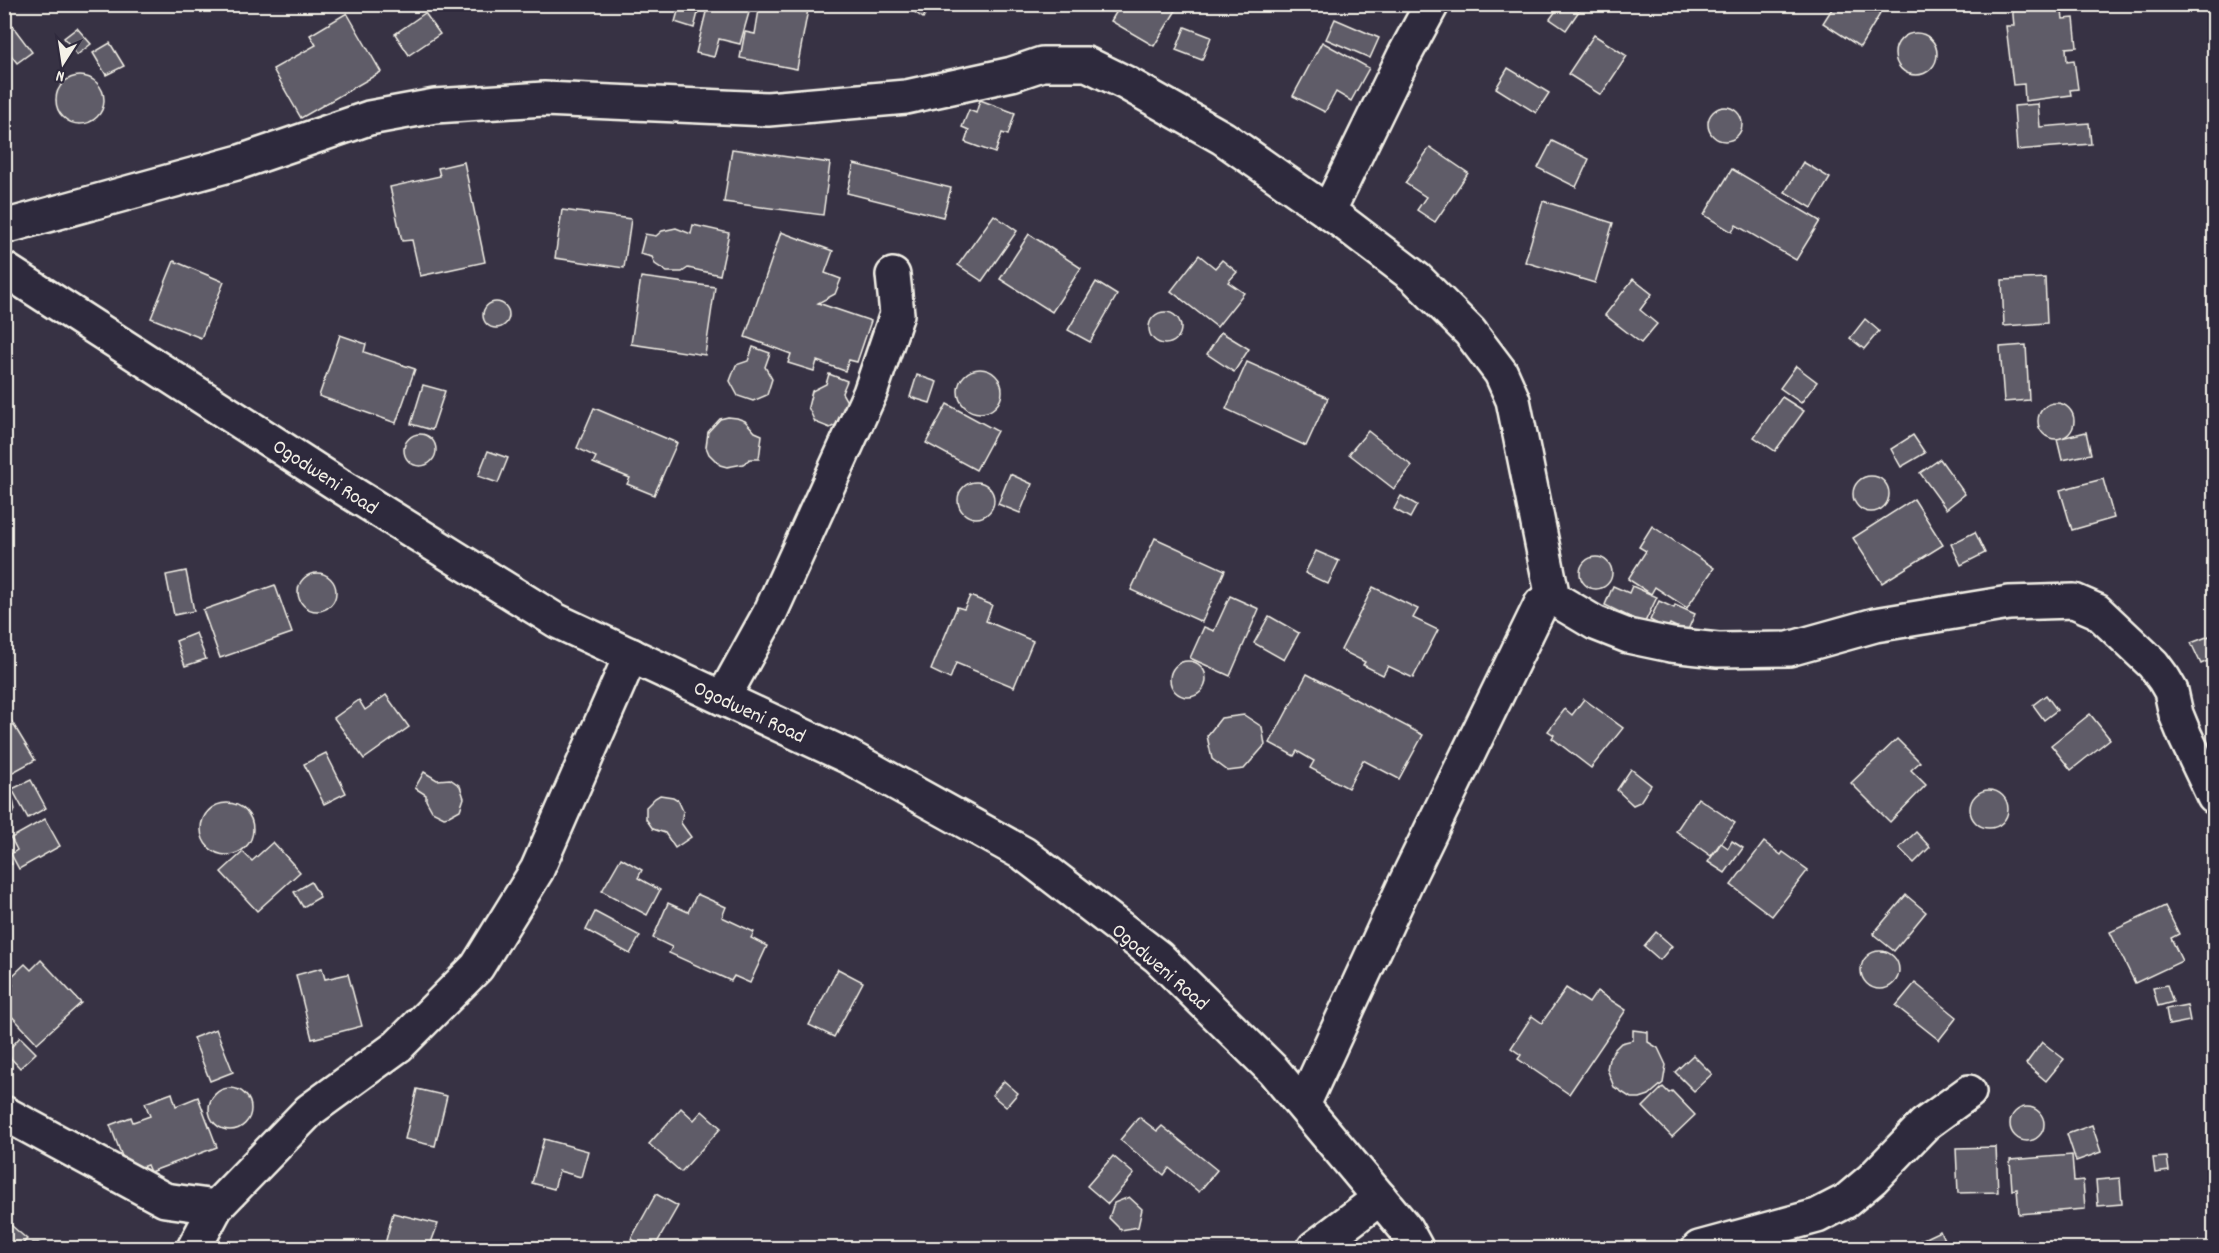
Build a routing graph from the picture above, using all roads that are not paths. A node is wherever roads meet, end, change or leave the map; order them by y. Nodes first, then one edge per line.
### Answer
1 (1432, 4) edge
2 (1328, 212) junction
3 (4, 227) edge
4 (4, 269) edge
5 (893, 275) dead end
6 (1553, 598) junction
7 (632, 655) junction
8 (723, 698) junction
9 (2214, 797) edge
10 (1969, 1092) dead end
11 (1304, 1105) junction
12 (4, 1113) edge
13 (1380, 1198) junction
14 (216, 1207) junction
15 (194, 1248) edge
16 (1314, 1248) edge
17 (1416, 1248) edge
18 (1698, 1248) edge

1 - 2 street
2 - 3 street
2 - 6 street
4 - 7 street, Ogodweni Road
5 - 8 street
6 - 9 street
6 - 11 street
7 - 8 street, Ogodweni Road
7 - 14 street
8 - 11 street, Ogodweni Road
10 - 18 street
11 - 13 street, Ogodweni Road
12 - 14 street
13 - 16 street
13 - 17 street, Ogodweni Road
14 - 15 street

